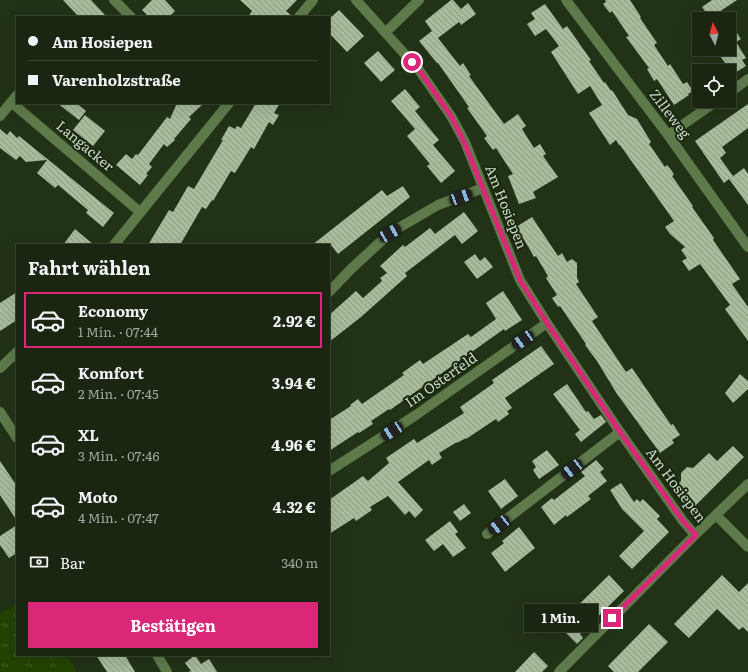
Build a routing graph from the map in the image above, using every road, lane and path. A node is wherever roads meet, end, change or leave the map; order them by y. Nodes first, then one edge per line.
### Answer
1 (313, 0) edge
2 (356, 0) edge
3 (419, 0) edge
4 (566, 0) edge
5 (120, 2) edge
6 (130, 16) edge
7 (300, 16) edge
8 (386, 32) junction
9 (748, 79) edge
10 (736, 88) edge
11 (14, 98) edge
12 (21, 104) edge
13 (228, 104) edge
14 (707, 108) edge
15 (0, 116) edge
16 (668, 135) junction
17 (483, 188) junction
18 (140, 212) junction
19 (115, 244) edge
20 (748, 247) edge
21 (330, 291) edge
22 (547, 323) junction
23 (16, 353) edge
24 (0, 368) edge
25 (0, 412) edge
26 (620, 432) junction
27 (16, 436) edge
28 (330, 470) edge
29 (748, 484) edge
30 (716, 515) junction
31 (487, 534) dead end
32 (696, 535) junction
33 (748, 547) edge
34 (158, 656) edge
35 (167, 672) edge
36 (558, 672) edge

1 - 7 street
2 - 8 street, Am Hosiepen
3 - 8 street
4 - 16 street, Zilleweg
5 - 6 street
8 - 17 street, Am Hosiepen
9 - 10 street
11 - 15 street, Langacker
12 - 18 street, Langacker
13 - 18 street
14 - 16 street
16 - 20 street, Zilleweg
17 - 21 street
17 - 22 street, Am Hosiepen
18 - 19 street
22 - 26 street, Am Hosiepen
22 - 28 street, Im Osterfeld
23 - 24 street
25 - 27 street
26 - 31 street
26 - 32 street, Am Hosiepen
29 - 30 street
30 - 32 street
30 - 33 street
32 - 36 street
34 - 35 street

